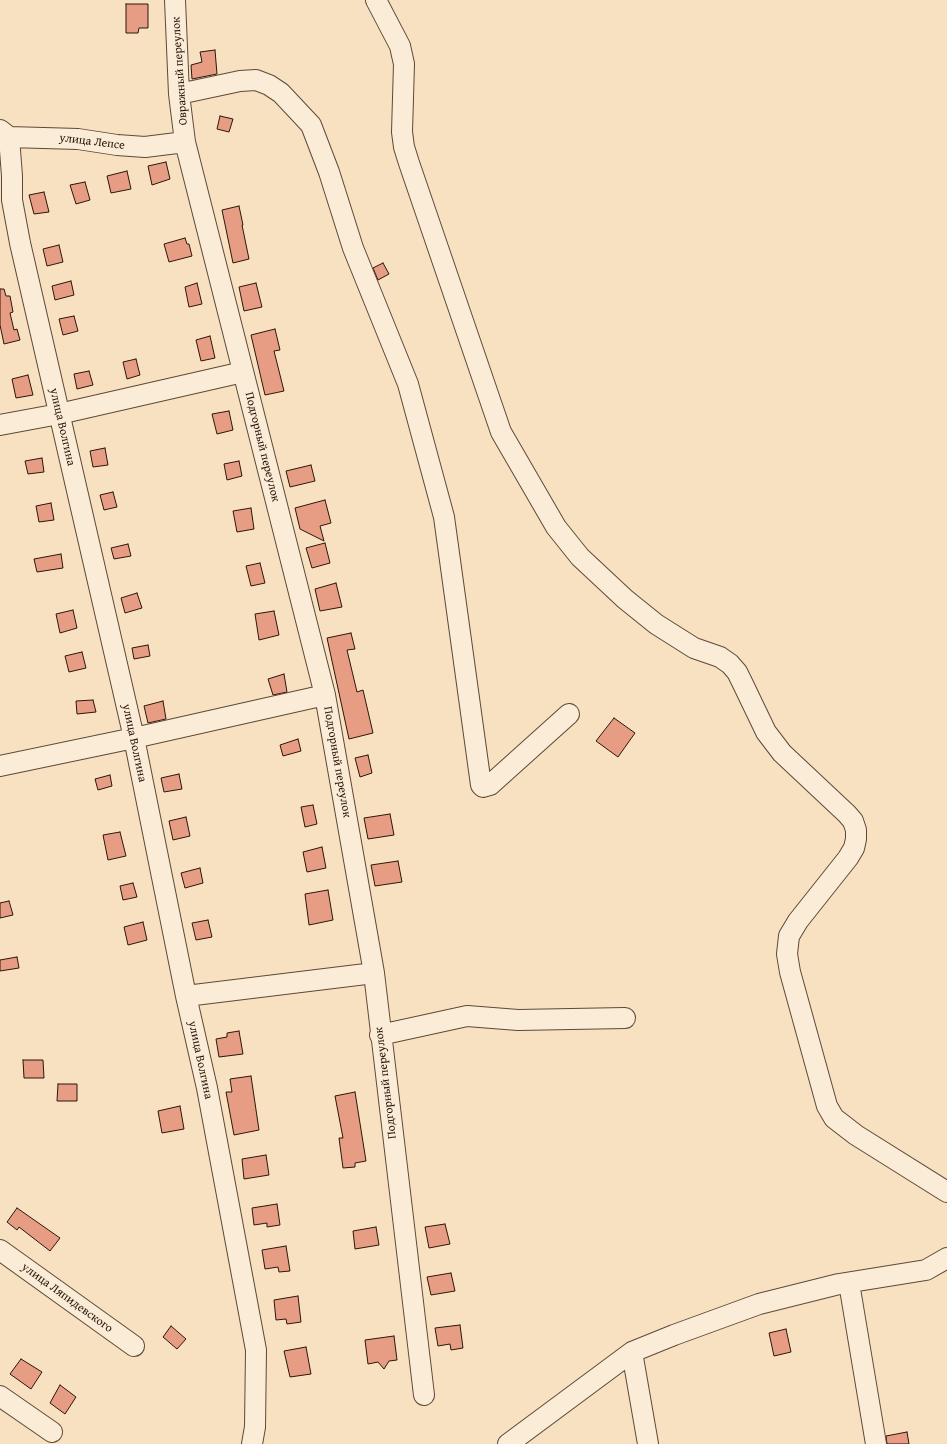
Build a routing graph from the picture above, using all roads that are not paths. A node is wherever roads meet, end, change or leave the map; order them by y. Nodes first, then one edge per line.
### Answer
1 (175, 0) edge
2 (376, 0) edge
3 (179, 94) junction
4 (4, 134) edge
5 (185, 142) junction
6 (243, 372) junction
7 (59, 414) junction
8 (0, 425) edge
9 (325, 695) junction
10 (569, 714) dead end
11 (134, 738) junction
12 (0, 766) edge
13 (374, 973) junction
14 (186, 996) junction
15 (625, 1018) dead end
16 (380, 1035) junction
17 (947, 1192) edge
18 (0, 1250) edge
19 (947, 1258) edge
20 (849, 1283) junction
21 (134, 1346) dead end
22 (632, 1352) junction
23 (424, 1395) dead end
24 (0, 1396) edge
25 (52, 1432) dead end
26 (252, 1444) edge
27 (508, 1444) edge
28 (648, 1444) edge
29 (876, 1444) edge

1 - 3 street, Овражный переулок
2 - 17 street
3 - 5 street, Овражный переулок
3 - 10 street
4 - 5 street, улица Лепсе
4 - 7 street, улица Волгина
5 - 6 street, Подгорный переулок
6 - 7 street
6 - 9 street, Подгорный переулок
7 - 8 street
7 - 11 street, улица Волгина
9 - 11 street
9 - 13 street, Подгорный переулок
11 - 12 street
11 - 14 street, улица Волгина
13 - 14 street
13 - 16 street, Подгорный переулок
14 - 26 street, улица Волгина
15 - 16 street
16 - 23 street, Подгорный переулок
18 - 21 street, улица Ляпидевского
19 - 20 street
20 - 22 street
20 - 29 street
22 - 27 street
22 - 28 street
24 - 25 street

